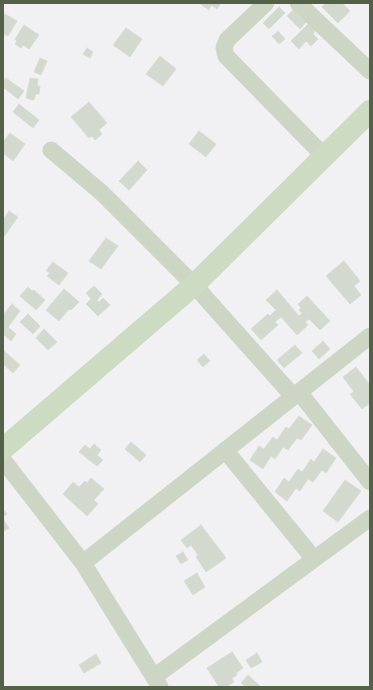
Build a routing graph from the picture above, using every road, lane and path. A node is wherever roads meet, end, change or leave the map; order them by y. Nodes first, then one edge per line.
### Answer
1 (266, 3) edge
2 (298, 3) edge
3 (370, 71) edge
4 (370, 111) edge
5 (51, 150) dead end
6 (325, 157) junction
7 (194, 286) junction
8 (370, 336) edge
9 (296, 394) junction
10 (3, 449) edge
11 (225, 450) junction
12 (3, 460) edge
13 (370, 482) edge
14 (370, 518) edge
15 (314, 559) junction
16 (83, 562) junction
17 (157, 682) edge

1 - 6 street
2 - 3 street
4 - 6 street
5 - 7 street
6 - 7 street
7 - 9 street
7 - 10 street
8 - 9 street
9 - 11 street
9 - 13 street
11 - 15 street
11 - 16 street
12 - 16 street
14 - 15 street
15 - 17 street
16 - 17 street

